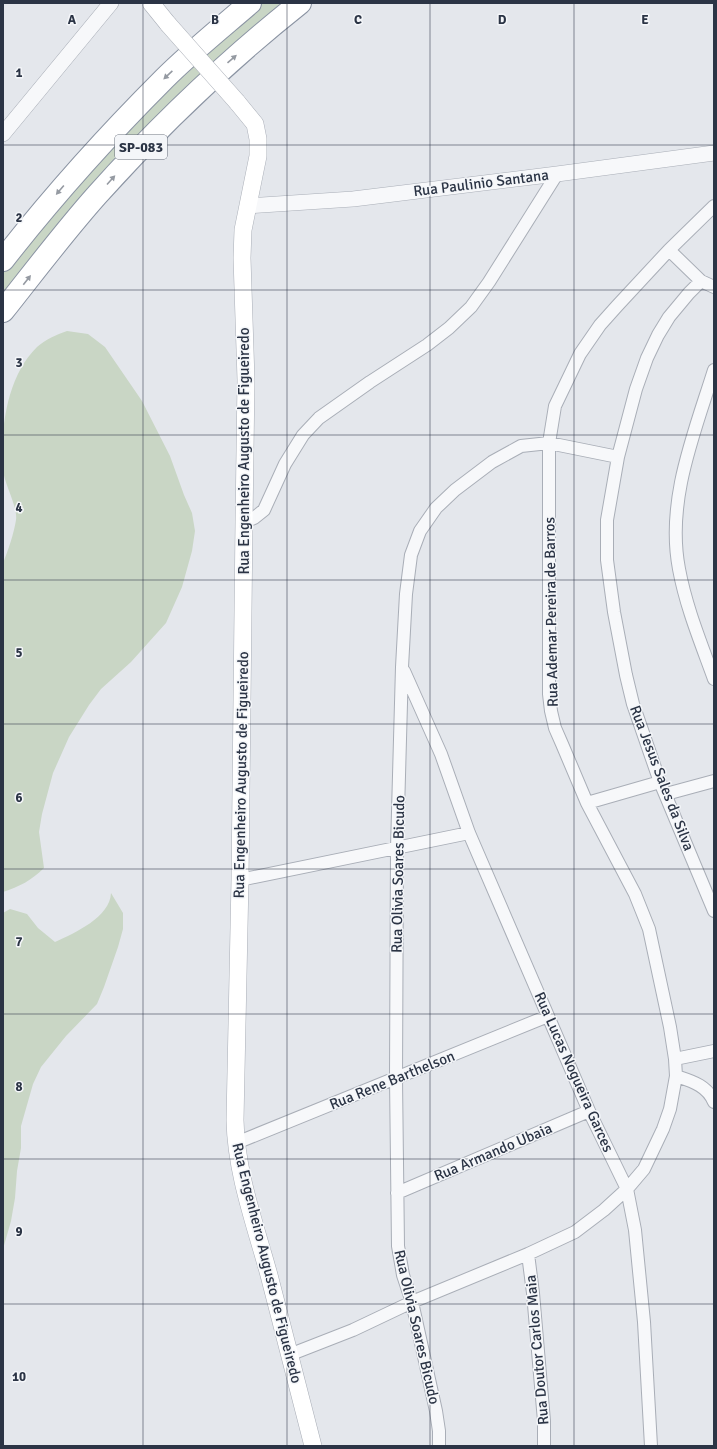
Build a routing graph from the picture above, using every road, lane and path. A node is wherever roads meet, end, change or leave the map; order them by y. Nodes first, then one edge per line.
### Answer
1 (111, 3) edge
2 (151, 3) edge
3 (158, 3) edge
4 (250, 3) edge
5 (300, 3) edge
6 (167, 23) junction
7 (3, 134) edge
8 (714, 153) edge
9 (557, 174) junction
10 (248, 206) junction
11 (714, 206) edge
12 (669, 250) junction
13 (3, 260) edge
14 (700, 281) junction
15 (714, 287) edge
16 (3, 311) edge
17 (714, 370) edge
18 (549, 443) junction
19 (618, 457) junction
20 (244, 522) junction
21 (402, 668) junction
22 (714, 680) edge
23 (401, 712) junction
24 (424, 716) junction
25 (714, 781) edge
26 (660, 782) junction
27 (666, 794) junction
28 (587, 803) junction
29 (470, 833) junction
30 (398, 848) junction
31 (240, 880) junction
32 (714, 911) edge
33 (548, 1016) junction
34 (714, 1051) edge
35 (675, 1059) junction
36 (676, 1076) junction
37 (396, 1079) junction
38 (714, 1102) edge
39 (589, 1112) junction
40 (236, 1143) junction
41 (627, 1189) junction
42 (397, 1193) junction
43 (528, 1254) junction
44 (412, 1302) junction
45 (289, 1355) junction
46 (312, 1446) edge
47 (438, 1446) edge
48 (544, 1446) edge
49 (651, 1446) edge

1 - 7 street
2 - 6 main road, Rua Engenheiro Augusto de Figueiredo
3 - 6 street
4 -> 13 highway, SP-083
16 -> 5 highway, SP-083
6 - 10 main road, Rua Engenheiro Augusto de Figueiredo, bridge
8 - 9 street, Rua Paulinio Santana
9 - 10 street, Rua Paulinio Santana
9 - 20 street
10 - 20 main road, Rua Engenheiro Augusto de Figueiredo
11 - 12 street, Rua Ademar Pereira de Barros
12 - 14 street
12 - 18 street, Rua Ademar Pereira de Barros
14 - 15 street
14 - 19 street, Rua Jesus Sales da Silva
17 - 22 street
18 - 19 street, Rua Olivia Soares Bicudo
18 - 21 street, Rua Olivia Soares Bicudo
18 - 28 street, Rua Ademar Pereira de Barros
19 - 26 street, Rua Jesus Sales da Silva
20 - 31 main road, Rua Engenheiro Augusto de Figueiredo
21 - 23 street, Rua Olivia Soares Bicudo
21 - 24 street, Rua Lucas Nogueira Garces
23 - 24 street
23 - 30 street, Rua Olivia Soares Bicudo
24 - 29 street, Rua Lucas Nogueira Garces
25 - 27 street
26 - 27 street, Rua Jesus Sales da Silva
26 - 28 street
27 - 32 street, Rua Jesus Sales da Silva
28 - 35 street, Rua Ademar Pereira de Barros
29 - 30 street
29 - 33 street, Rua Lucas Nogueira Garces
30 - 31 street
30 - 37 street, Rua Olivia Soares Bicudo
31 - 40 main road, Rua Engenheiro Augusto de Figueiredo
33 - 37 street, Rua Rene Barthelson
33 - 39 street, Rua Lucas Nogueira Garces
34 - 35 street
35 - 36 street, Rua Ademar Pereira de Barros
36 - 38 street
36 - 41 street, Rua Ademar Pereira de Barros
37 - 40 street, Rua Rene Barthelson
37 - 42 street, Rua Olivia Soares Bicudo
39 - 41 street, Rua Lucas Nogueira Garces
39 - 42 street, Rua Armando Ubaia
40 - 45 main road, Rua Engenheiro Augusto de Figueiredo
41 - 43 street, Rua Ademar Pereira de Barros
41 - 49 street, Rua Lucas Nogueira Garces
42 - 44 street, Rua Olivia Soares Bicudo
43 - 44 street, Rua Ademar Pereira de Barros
43 - 48 street, Rua Doutor Carlos Maia
44 - 45 street, Rua Ademar Pereira de Barros
44 - 47 street, Rua Olivia Soares Bicudo
45 - 46 main road, Rua Engenheiro Augusto de Figueiredo

